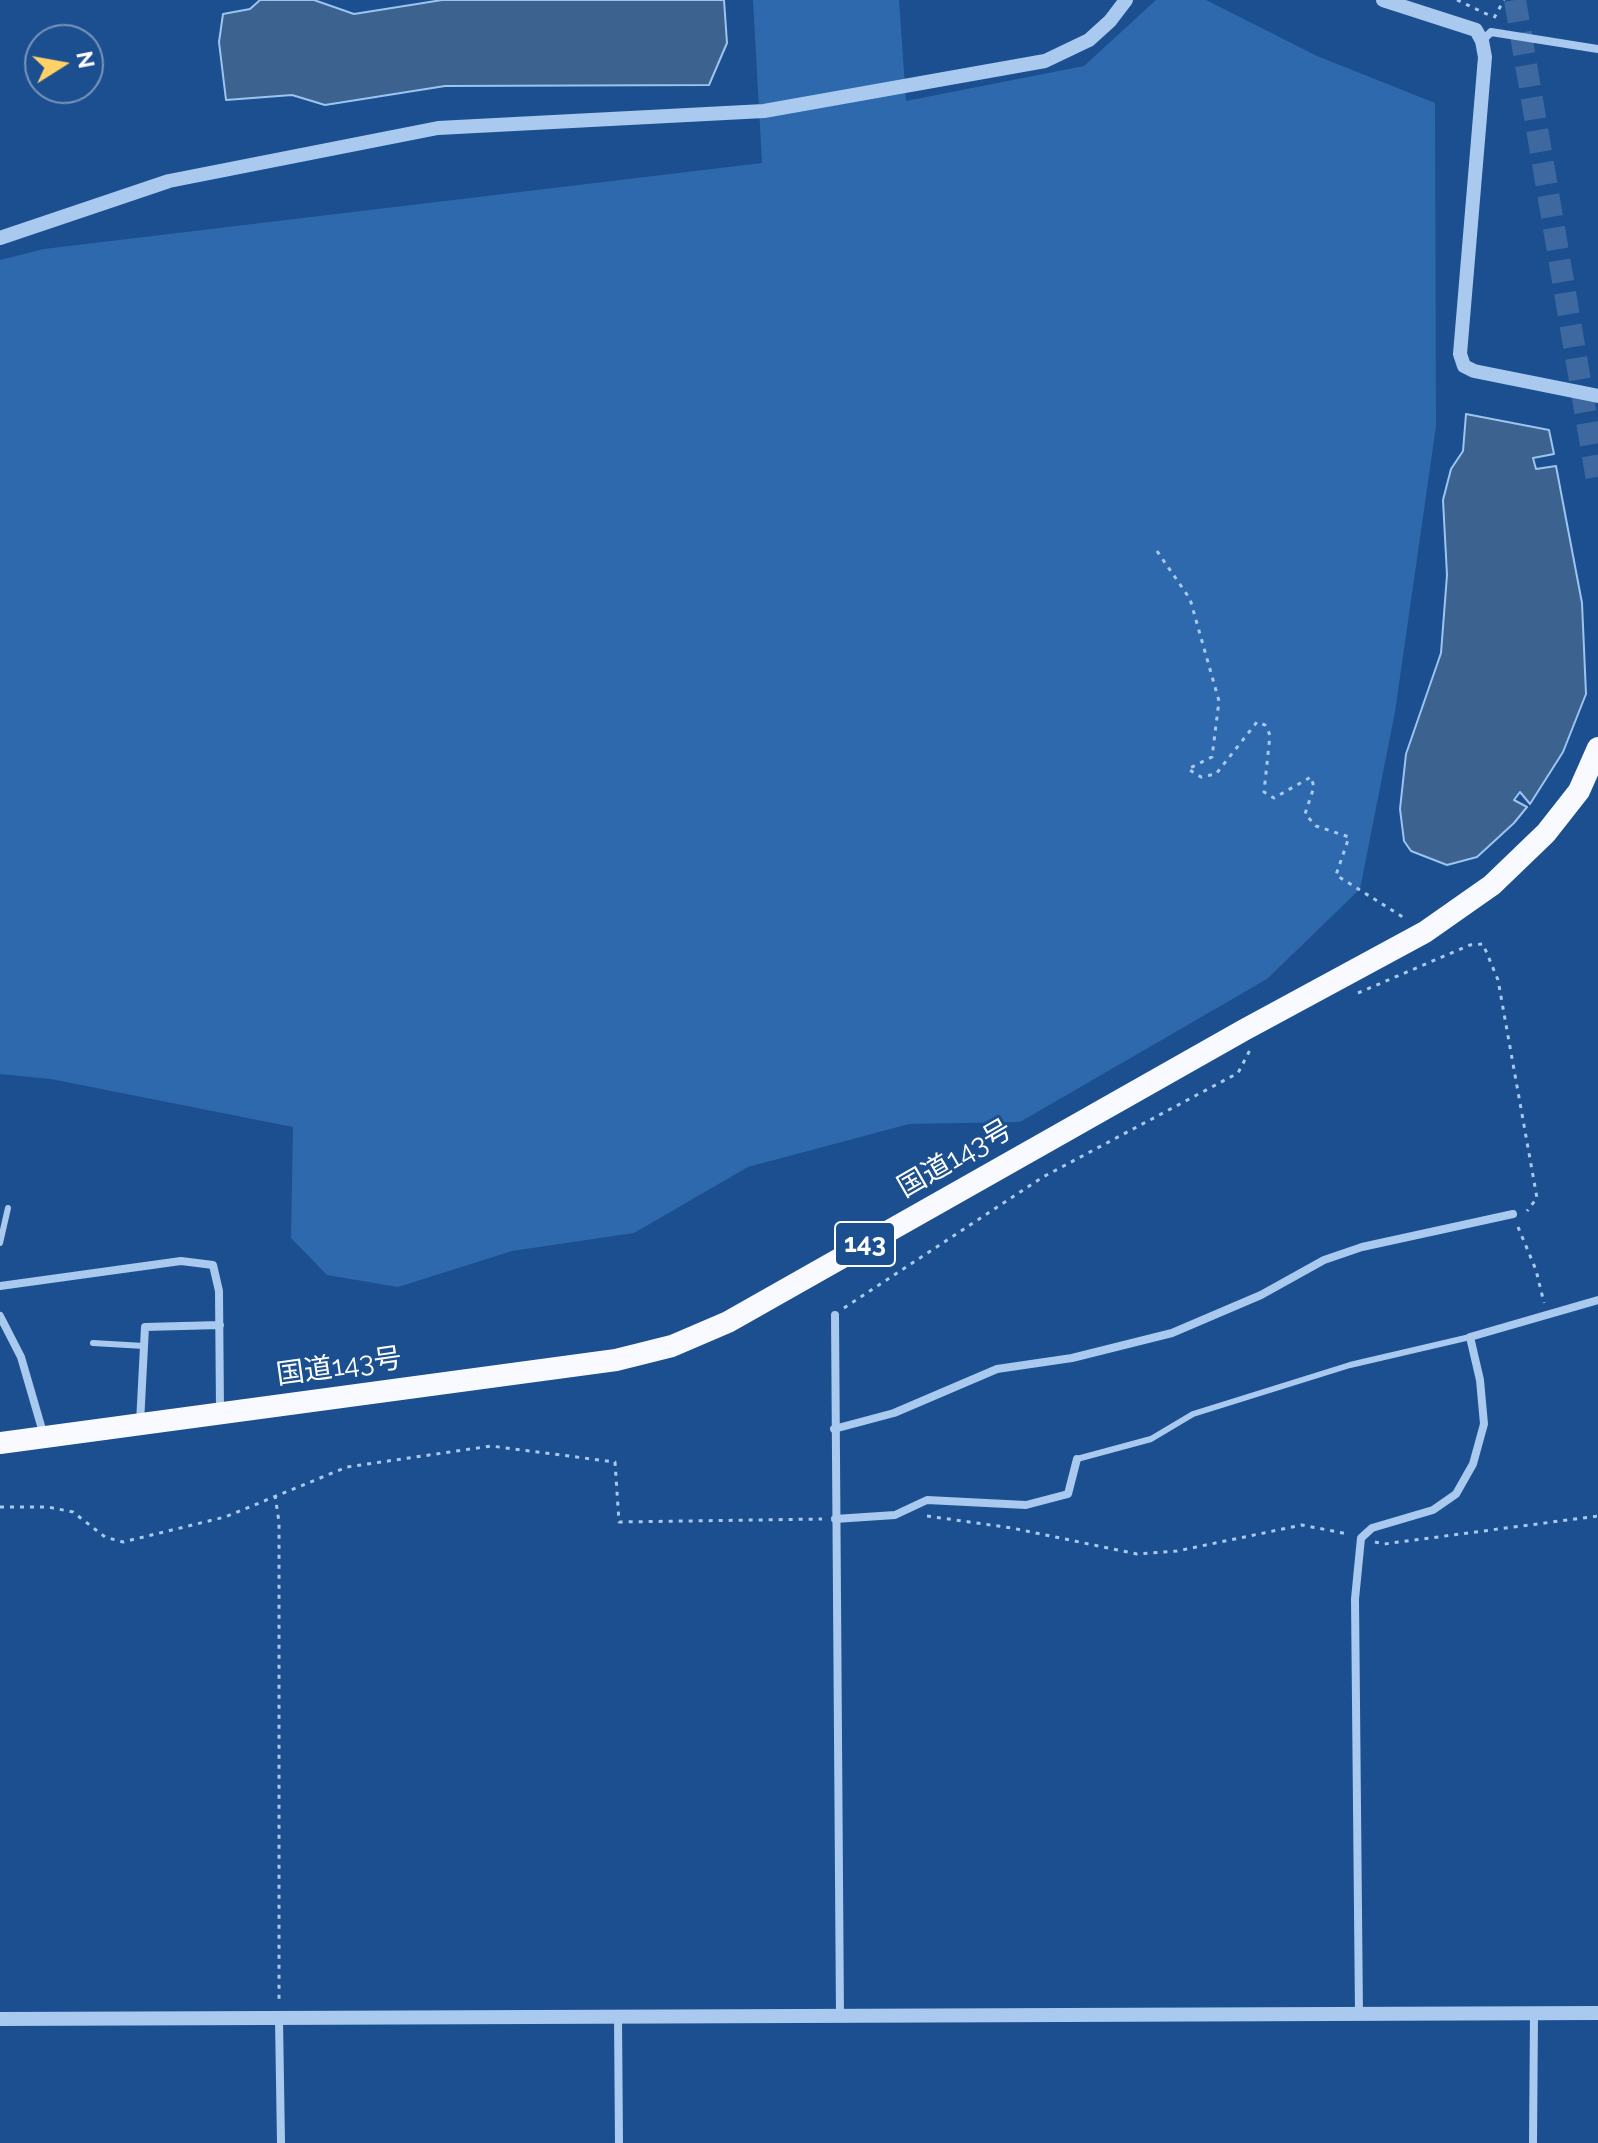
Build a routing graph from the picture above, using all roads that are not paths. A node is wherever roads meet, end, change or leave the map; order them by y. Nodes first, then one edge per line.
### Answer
1 (1126, 0) edge
2 (1383, 0) edge
3 (1482, 41) junction
4 (1598, 49) edge
5 (0, 238) edge
6 (1598, 396) edge
7 (1598, 748) edge
8 (1588, 796) edge
9 (8, 1208) dead end
10 (1513, 1214) road end
11 (0, 1243) edge
12 (0, 1286) edge
13 (1598, 1300) edge
14 (835, 1315) road end
15 (0, 1316) edge
16 (220, 1325) junction
17 (1470, 1337) junction
18 (93, 1343) dead end
19 (144, 1346) junction
20 (220, 1413) junction
21 (140, 1424) junction
22 (834, 1429) junction
23 (44, 1437) junction
24 (0, 1443) edge
25 (1077, 1459) joint
26 (835, 1519) junction
27 (1598, 2013) edge
28 (1534, 2014) junction
29 (1359, 2015) junction
30 (840, 2017) junction
31 (618, 2018) junction
32 (0, 2019) edge
33 (279, 2019) junction
34 (281, 2143) edge
35 (619, 2143) edge
36 (1533, 2143) edge

1 - 5 street
2 - 3 street
3 - 4 street
3 - 6 street
7 - 8 highway, 国道143号 / 143
8 - 20 highway, 国道143号 / 143
9 - 11 lane
10 - 22 street
12 - 16 street
13 - 17 street
14 - 22 street
15 - 23 street
16 - 19 street
16 - 20 street
17 - 25 lane
17 - 29 street
18 - 19 lane
19 - 21 street
20 - 21 highway, 国道143号 / 143
21 - 23 highway, 国道143号 / 143
22 - 26 street
23 - 24 highway, 国道143号 / 143
25 - 26 street
26 - 30 street
27 - 28 street
28 - 29 street
28 - 36 street
29 - 30 street
30 - 31 street
31 - 33 street
31 - 35 street
32 - 33 street
33 - 34 street

